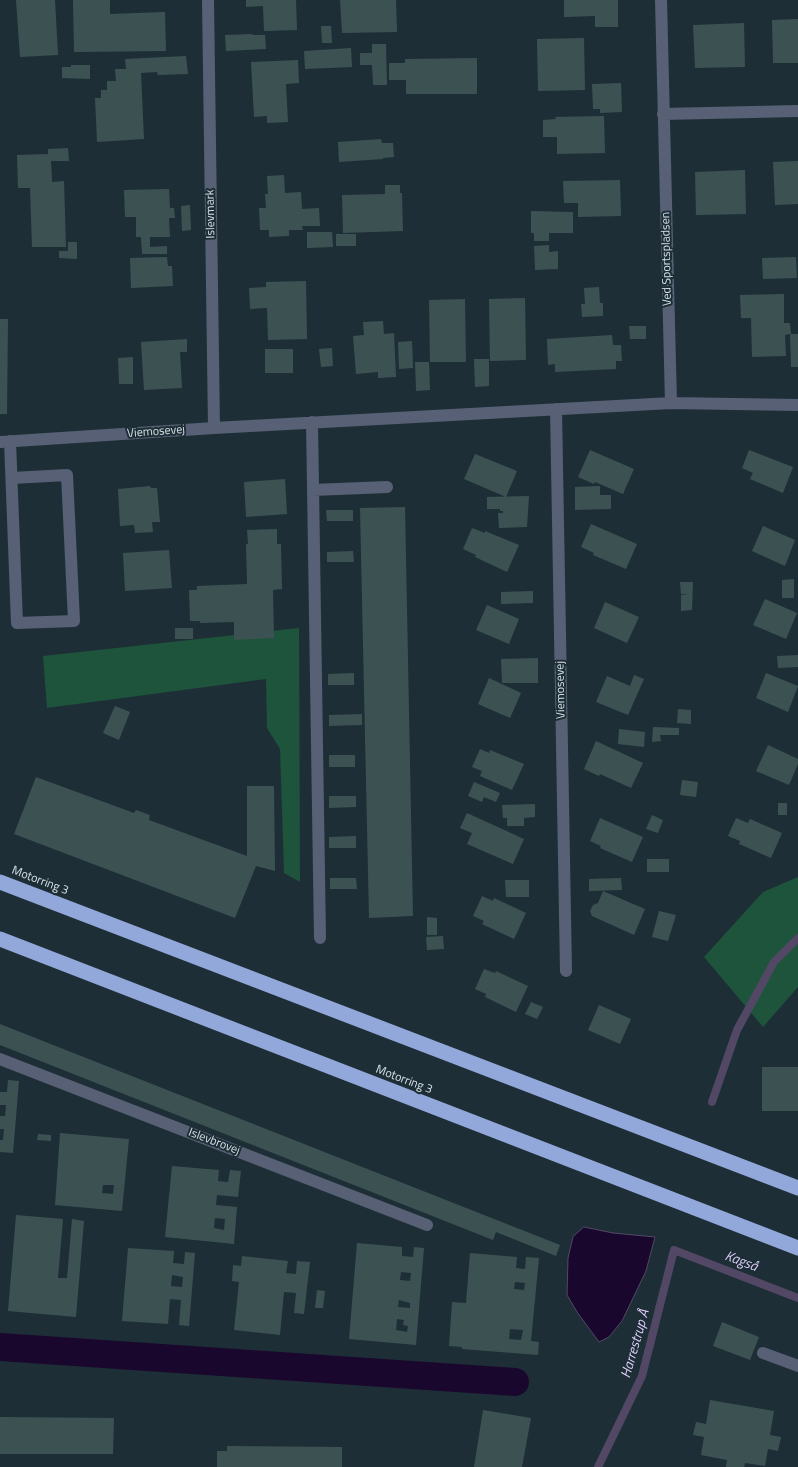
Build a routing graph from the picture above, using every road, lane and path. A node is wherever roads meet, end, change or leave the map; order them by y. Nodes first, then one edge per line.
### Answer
1 (208, 0) edge
2 (661, 0) edge
3 (798, 111) edge
4 (664, 114) junction
5 (671, 403) junction
6 (798, 406) edge
7 (556, 409) junction
8 (312, 422) junction
9 (214, 428) junction
10 (5, 441) edge
11 (12, 478) junction
12 (388, 487) dead end
13 (313, 490) junction
14 (0, 882) edge
15 (320, 938) dead end
16 (0, 939) edge
17 (566, 971) dead end
18 (0, 1059) edge
19 (798, 1188) edge
20 (427, 1225) dead end
21 (798, 1248) edge
22 (763, 1353) dead end
23 (798, 1366) edge

1 - 9 street, Islevmark
2 - 4 street, Ved Sportspladsen
3 - 4 street
4 - 5 street, Ved Sportspladsen
5 - 6 street, Viemosevej
5 - 7 street, Viemosevej
7 - 8 street, Viemosevej
7 - 17 street, Viemosevej
8 - 9 street, Viemosevej
8 - 13 street
9 - 10 street, Viemosevej
10 - 11 street
11 - 11 street
12 - 13 street
13 - 15 street
14 - 19 highway, Motorring 3
16 - 21 highway, Motorring 3
18 - 20 street, Islevbrovej
22 - 23 street

